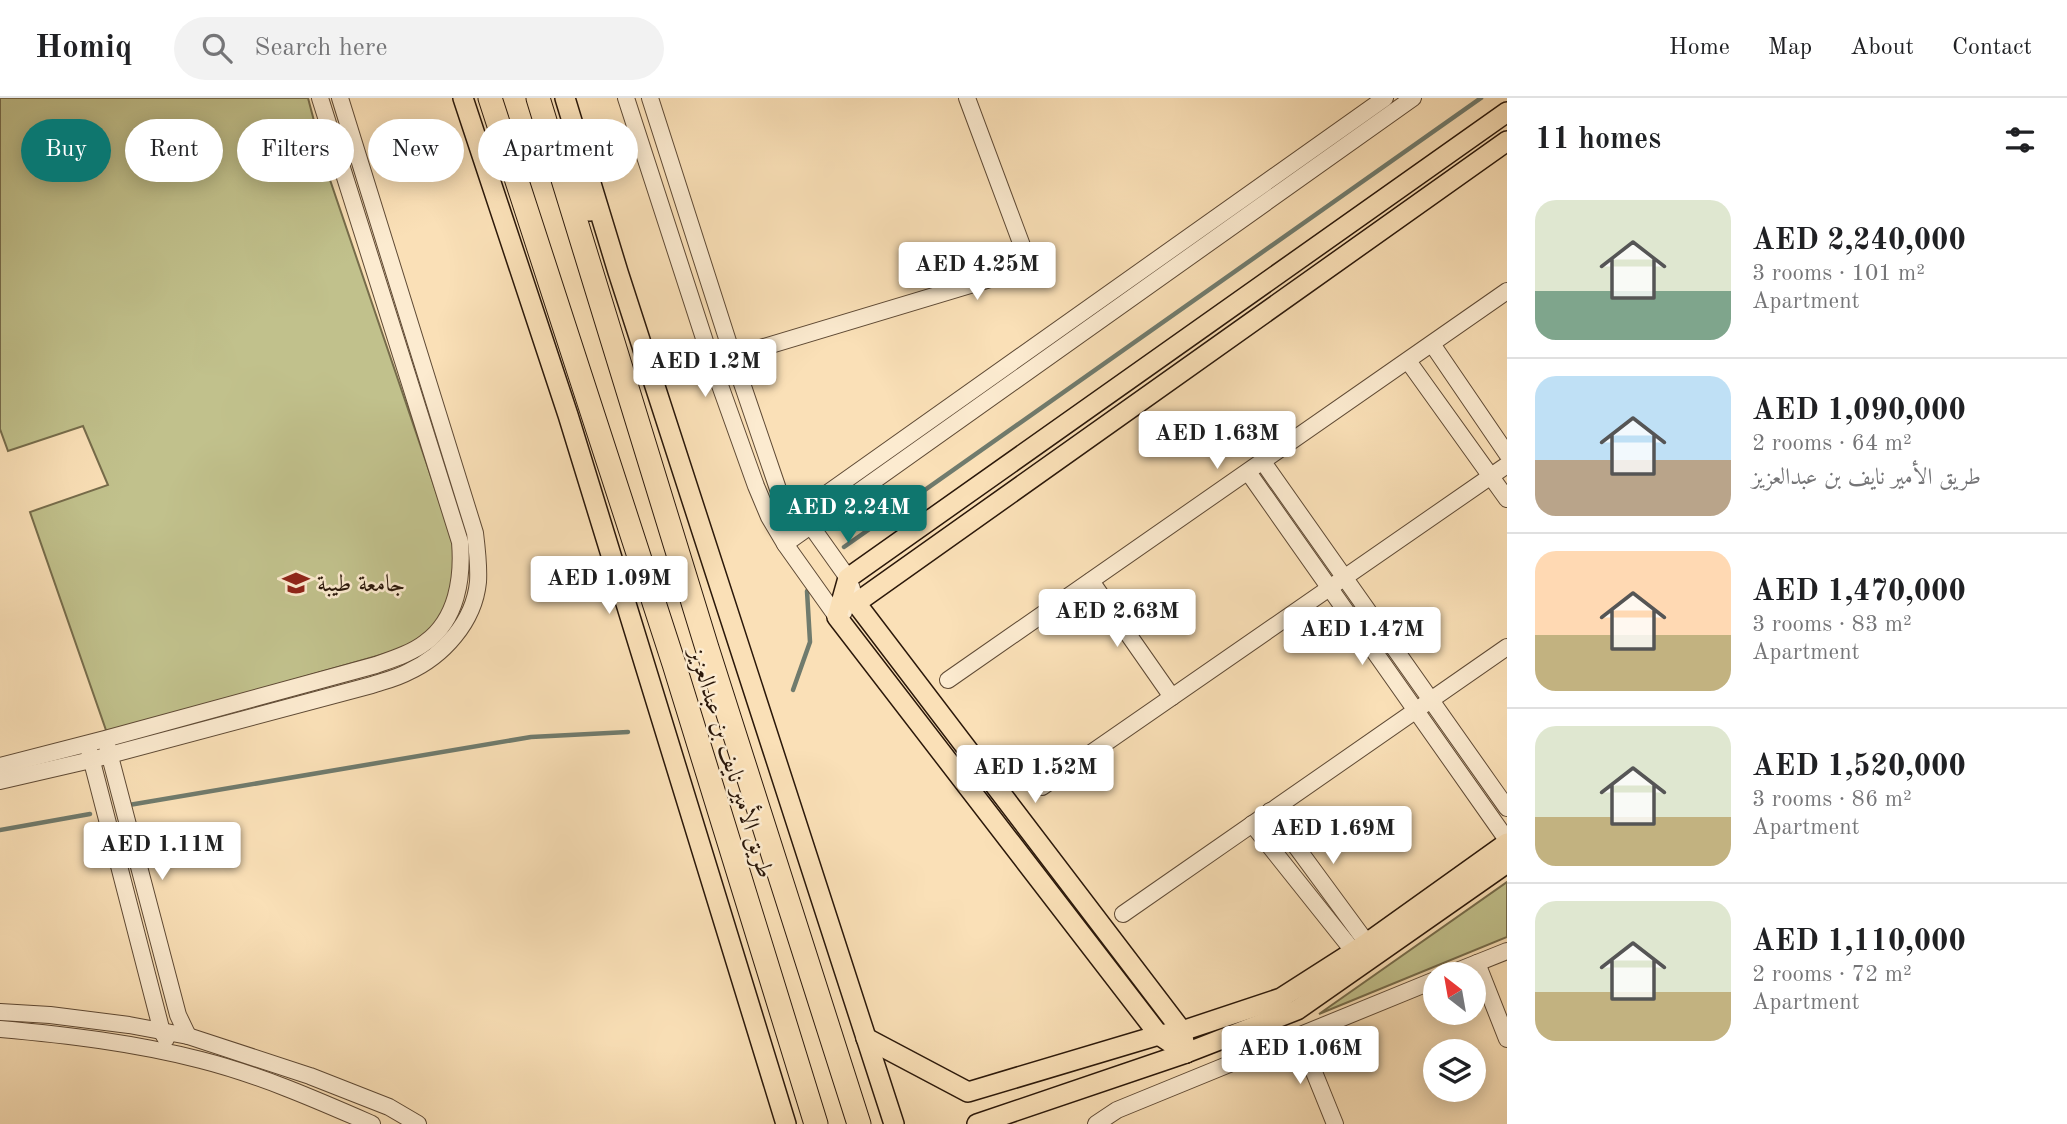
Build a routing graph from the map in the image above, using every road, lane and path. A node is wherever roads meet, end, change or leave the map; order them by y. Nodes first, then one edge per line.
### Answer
1 (320, 98) edge
2 (340, 98) edge
3 (463, 98) edge
4 (490, 98) edge
5 (565, 98) edge
6 (626, 98) edge
7 (650, 98) edge
8 (967, 98) edge
9 (1385, 98) edge
10 (1413, 98) edge
11 (539, 101) edge
12 (1507, 112) edge
13 (1507, 141) edge
14 (618, 272) junction
15 (1507, 291) edge
16 (1432, 344) junction
17 (733, 357) junction
18 (1408, 361) junction
19 (712, 363) junction
20 (1507, 454) edge
21 (1263, 462) junction
22 (1507, 465) edge
23 (1248, 472) junction
24 (1491, 476) junction
25 (1507, 499) edge
26 (798, 514) junction
27 (811, 526) junction
28 (785, 544) junction
29 (848, 578) junction
30 (1345, 578) junction
31 (1091, 581) junction
32 (1330, 588) junction
33 (856, 603) junction
34 (837, 617) junction
35 (1507, 647) edge
36 (947, 680) dead end
37 (1172, 697) junction
38 (1431, 699) junction
39 (1415, 710) junction
40 (107, 747) junction
41 (89, 752) junction
42 (0, 765) edge
43 (0, 781) edge
44 (1042, 787) dead end
45 (1507, 808) edge
46 (1270, 811) junction
47 (1252, 824) junction
48 (1507, 842) edge
49 (1507, 863) edge
50 (1123, 915) dead end
51 (1360, 948) junction
52 (1507, 951) edge
53 (1480, 962) edge
54 (1423, 985) edge
55 (1486, 986) edge
56 (0, 1012) edge
57 (0, 1029) edge
58 (1182, 1031) junction
59 (162, 1032) junction
60 (1159, 1035) junction
61 (1299, 1035) junction
62 (188, 1036) junction
63 (866, 1038) junction
64 (1507, 1039) edge
65 (174, 1054) junction
66 (1186, 1054) junction
67 (968, 1092) junction
68 (1120, 1117) edge
69 (785, 1123) edge
70 (372, 1124) edge
71 (418, 1124) edge
72 (816, 1124) edge
73 (859, 1124) edge
74 (894, 1124) edge
75 (977, 1124) edge
76 (1096, 1124) edge
77 (1335, 1124) edge

1 - 40 street
2 - 40 street
3 - 69 main road
4 - 72 highway, طريق الأمير نايف بن عبدالعزيز
5 - 14 main road
6 - 19 street
7 - 17 street
8 - 17 street
9 - 26 street
10 - 27 street
11 - 14 main road
11 - 73 highway, طريق الأمير نايف بن عبدالعزيز
12 - 29 main road
13 - 33 main road
14 - 63 main road
15 - 16 street
16 - 18 street
16 - 20 street
17 - 19 street
17 - 26 street
18 - 21 street
18 - 24 street
19 - 28 street
21 - 23 street
21 - 30 street
22 - 24 street
23 - 31 street
23 - 32 street
24 - 25 street
24 - 30 street
26 - 27 street
26 - 28 street
27 - 28 street
27 - 29 street
28 - 34 street
29 - 33 street
29 - 34 main road
30 - 32 street
30 - 38 street
31 - 36 street
31 - 37 street
32 - 37 street
32 - 39 street
33 - 34 street
33 - 58 main road
34 - 60 main road
35 - 38 street
37 - 44 street
38 - 39 street
38 - 45 street
39 - 46 street
39 - 48 street
40 - 41 street
40 - 62 street
41 - 42 street
41 - 43 street
41 - 59 street
46 - 47 street
46 - 51 street
47 - 50 street
47 - 51 street
48 - 51 main road
49 - 66 main road
51 - 58 main road
52 - 53 street
54 - 61 street
55 - 64 street
56 - 59 street
57 - 65 street
58 - 60 main road
58 - 66 main road
59 - 62 street
59 - 65 street
60 - 66 main road
60 - 67 main road
61 - 68 street
61 - 77 street
62 - 71 street
63 - 67 main road
63 - 74 main road
65 - 70 street
66 - 75 main road
67 - 75 main road
68 - 76 street

